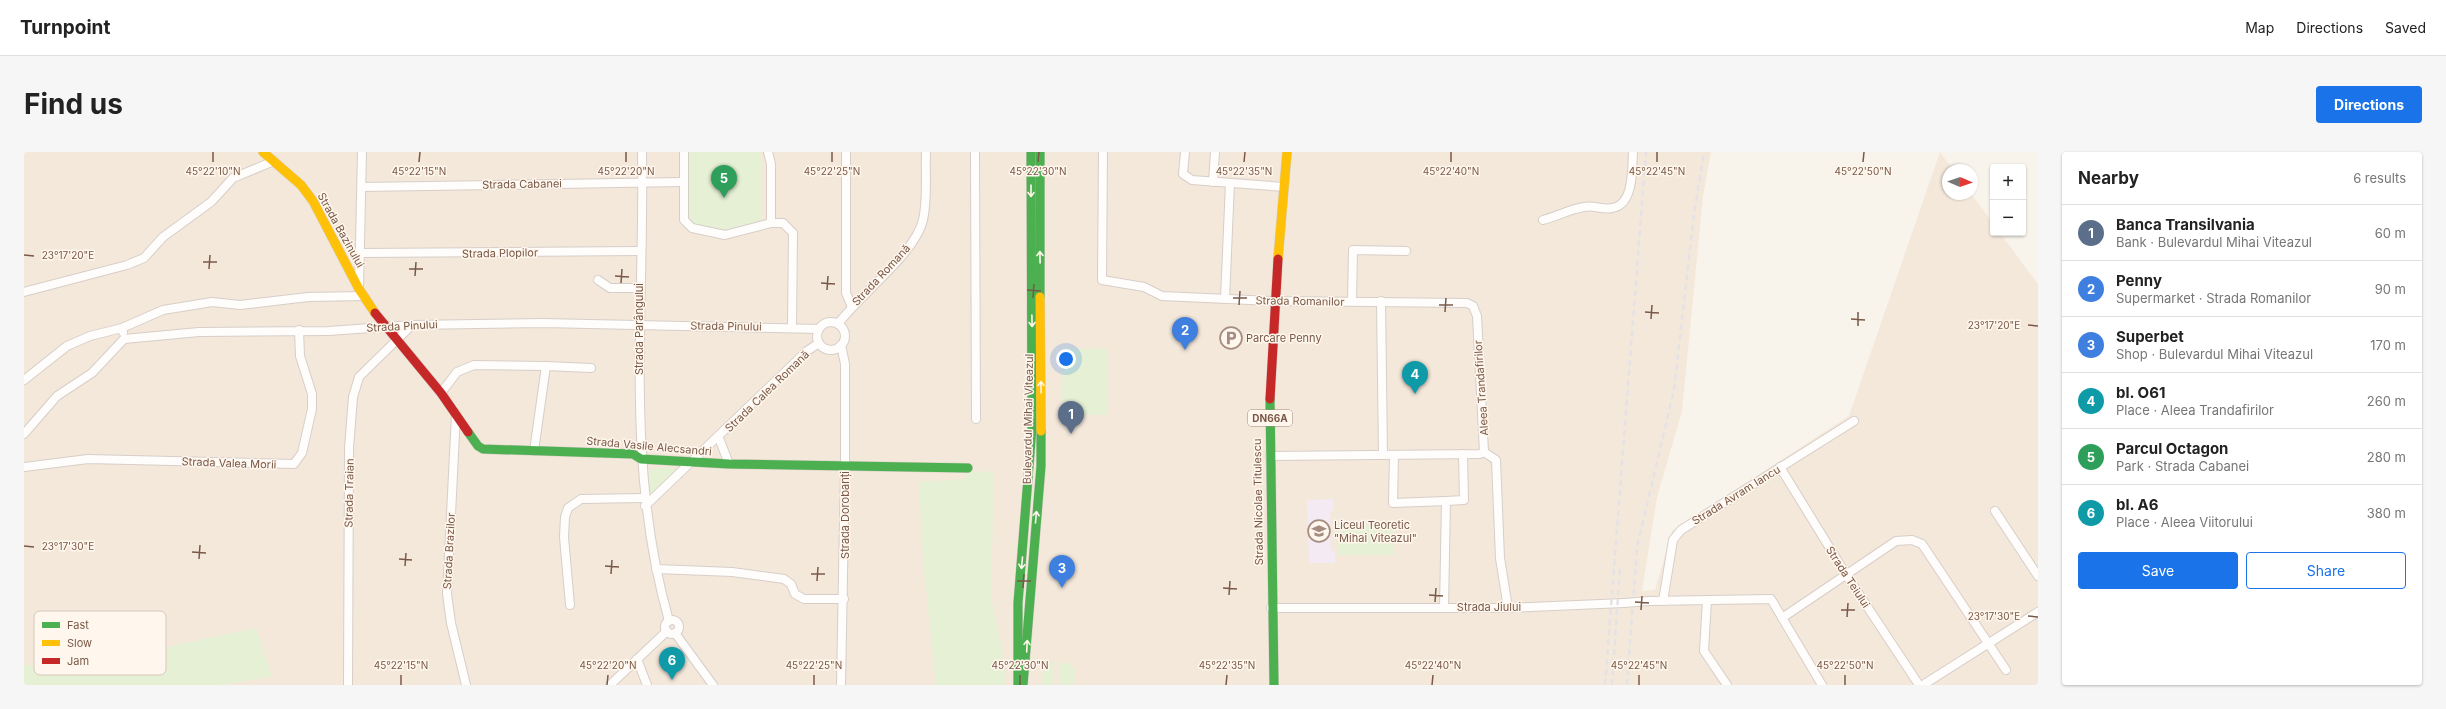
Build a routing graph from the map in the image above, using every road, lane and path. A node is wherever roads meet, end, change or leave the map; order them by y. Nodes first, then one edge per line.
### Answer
1 (263, 152) edge
2 (362, 152) edge
3 (642, 152) edge
4 (684, 152) edge
5 (768, 152) edge
6 (846, 152) edge
7 (926, 152) edge
8 (975, 152) edge
9 (1031, 152) edge
10 (1040, 152) edge
11 (1103, 152) edge
12 (1185, 152) edge
13 (1215, 152) edge
14 (1287, 152) edge
15 (1633, 152) edge
16 (274, 161) junction
17 (682, 182) junction
18 (1213, 182) junction
19 (642, 183) junction
20 (1230, 183) junction
21 (1284, 187) junction
22 (362, 188) junction
23 (1543, 220) dead end
24 (770, 223) junction
25 (640, 251) junction
26 (1406, 251) dead end
27 (360, 253) junction
28 (598, 280) dead end
29 (639, 288) junction
30 (24, 292) edge
31 (362, 293) junction
32 (1224, 299) junction
33 (1274, 301) junction
34 (1352, 301) junction
35 (1381, 301) junction
36 (852, 307) junction
37 (838, 324) junction
38 (412, 325) junction
39 (638, 325) junction
40 (384, 326) junction
41 (122, 328) junction
42 (792, 328) junction
43 (819, 329) junction
44 (299, 330) junction
45 (124, 339) junction
46 (398, 339) junction
47 (819, 343) junction
48 (841, 345) junction
49 (546, 366) junction
50 (591, 368) dead end
51 (24, 380) edge
52 (441, 393) junction
53 (456, 414) junction
54 (976, 419) dead end
55 (1854, 421) dead end
56 (24, 434) edge
57 (719, 438) junction
58 (534, 450) junction
59 (1484, 452) junction
60 (1383, 454) junction
61 (1394, 454) junction
62 (1463, 454) junction
63 (1270, 456) junction
64 (641, 459) junction
65 (691, 462) junction
66 (728, 464) junction
67 (845, 466) junction
68 (1780, 467) junction
69 (24, 468) edge
70 (968, 468) dead end
71 (1446, 501) junction
72 (645, 502) junction
73 (1995, 511) dead end
74 (656, 569) junction
75 (1847, 576) junction
76 (2038, 576) edge
77 (844, 599) junction
78 (1707, 600) junction
79 (1663, 601) junction
80 (570, 605) dead end
81 (1271, 608) junction
82 (1444, 608) junction
83 (1508, 608) junction
84 (2038, 612) edge
85 (1782, 618) junction
86 (669, 621) junction
87 (671, 632) junction
88 (1988, 643) junction
89 (637, 659) junction
90 (2006, 670) dead end
91 (348, 685) edge
92 (466, 685) edge
93 (610, 685) edge
94 (646, 685) edge
95 (713, 685) edge
96 (841, 685) edge
97 (1018, 685) edge
98 (1023, 685) edge
99 (1274, 685) edge
100 (1727, 685) edge
101 (1822, 685) edge
102 (1919, 685) edge
103 (1922, 685) edge

1 - 16 main road, Strada Bazinului
2 - 22 street
3 - 19 street, Strada Parângului
4 - 17 street
5 - 24 street
6 - 36 street
7 - 36 street, Strada Romană
8 - 54 street
9 -> 97 main road, Bulevardul Mihai Viteazul
98 -> 10 main road, Bulevardul Mihai Viteazul
11 - 32 street, Strada Romanilor
12 - 18 street
13 - 18 street
14 - 21 main road, Strada Nicolae Titulescu / DN66A
15 - 23 street
16 - 30 street
16 - 31 main road, Strada Bazinului
17 - 19 street, Strada Cabanei
17 - 24 street
18 - 20 street
19 - 22 street, Strada Cabanei
19 - 25 street, Strada Parângului
20 - 21 street
20 - 32 street
21 - 33 main road, Strada Nicolae Titulescu / DN66A
22 - 27 street
24 - 42 street
25 - 27 street, Strada Plopilor
25 - 29 street, Strada Parângului
26 - 34 street
27 - 31 street
28 - 29 street
29 - 39 street, Strada Parângului
31 - 40 main road, Strada Vasile Alecsandri
31 - 41 street
32 - 33 street, Strada Romanilor
33 - 34 street, Strada Romanilor
33 - 63 main road, Strada Nicolae Titulescu / DN66A
34 - 35 street, Strada Romanilor
35 - 59 street, Aleea Trandafirilor
35 - 60 street
36 - 37 street, Strada Romană
37 - 43 street
37 - 48 street
38 - 39 street, Strada Pinului
38 - 40 street, Strada Pinului
38 - 46 street, Strada Traian
39 - 42 street, Strada Pinului
39 - 64 street, Strada Parângului
40 - 44 street, Strada Pinului
40 - 46 main road, Strada Vasile Alecsandri
41 - 45 street
41 - 51 street
42 - 43 street, Strada Pinului
43 - 47 street
44 - 45 street, Strada Pinului
44 - 69 street, Strada Valea Morii
45 - 56 street
46 - 52 main road, Strada Vasile Alecsandri
46 - 91 street, Strada Traian
47 - 48 street
47 - 57 street, Strada Calea Romană
48 - 67 street, Strada Dorobanți
49 - 50 street
49 - 52 street
49 - 58 street
52 - 53 main road, Strada Vasile Alecsandri
53 - 58 main road, Strada Vasile Alecsandri
53 - 92 street, Strada Brazilor
55 - 68 street, Strada Avram Iancu
57 - 65 street, Strada Calea Romană
57 - 66 street
58 - 64 main road, Strada Vasile Alecsandri
59 - 62 street, Aleea Trandafirilor
59 - 83 street
60 - 61 street, Aleea Trandafirilor
60 - 63 street, Aleea Trandafirilor
61 - 62 street, Aleea Trandafirilor
61 - 71 street
62 - 71 street
63 - 81 main road, Strada Nicolae Titulescu / DN66A
64 - 65 main road, Strada Vasile Alecsandri
64 - 72 street, Strada Parângului
65 - 66 main road, Strada Vasile Alecsandri
65 - 72 street, Strada Calea Romană
66 - 67 main road, Strada Vasile Alecsandri
67 - 70 main road, Strada Vasile Alecsandri
67 - 77 street, Strada Dorobanți
68 - 75 street, Strada Teiului
68 - 79 street, Strada Avram Iancu
71 - 82 street
72 - 74 street
72 - 80 street
73 - 76 street
74 - 77 street
74 - 86 street
75 - 85 street
75 - 88 street
75 - 102 street, Strada Teiului
77 - 96 street, Strada Dorobanți
78 - 79 street, Strada Jiului
78 - 85 street, Strada Jiului
78 - 100 street
79 - 83 street, Strada Jiului, bridge
81 - 82 street, Strada Jiului
81 - 99 main road, Strada Nicolae Titulescu / DN66A
82 - 83 street, Strada Jiului
84 - 88 street
85 - 101 street
86 - 87 street
86 - 87 street
87 - 89 street
87 - 95 street
88 - 90 street
88 - 103 street
89 - 93 street
89 - 94 street

